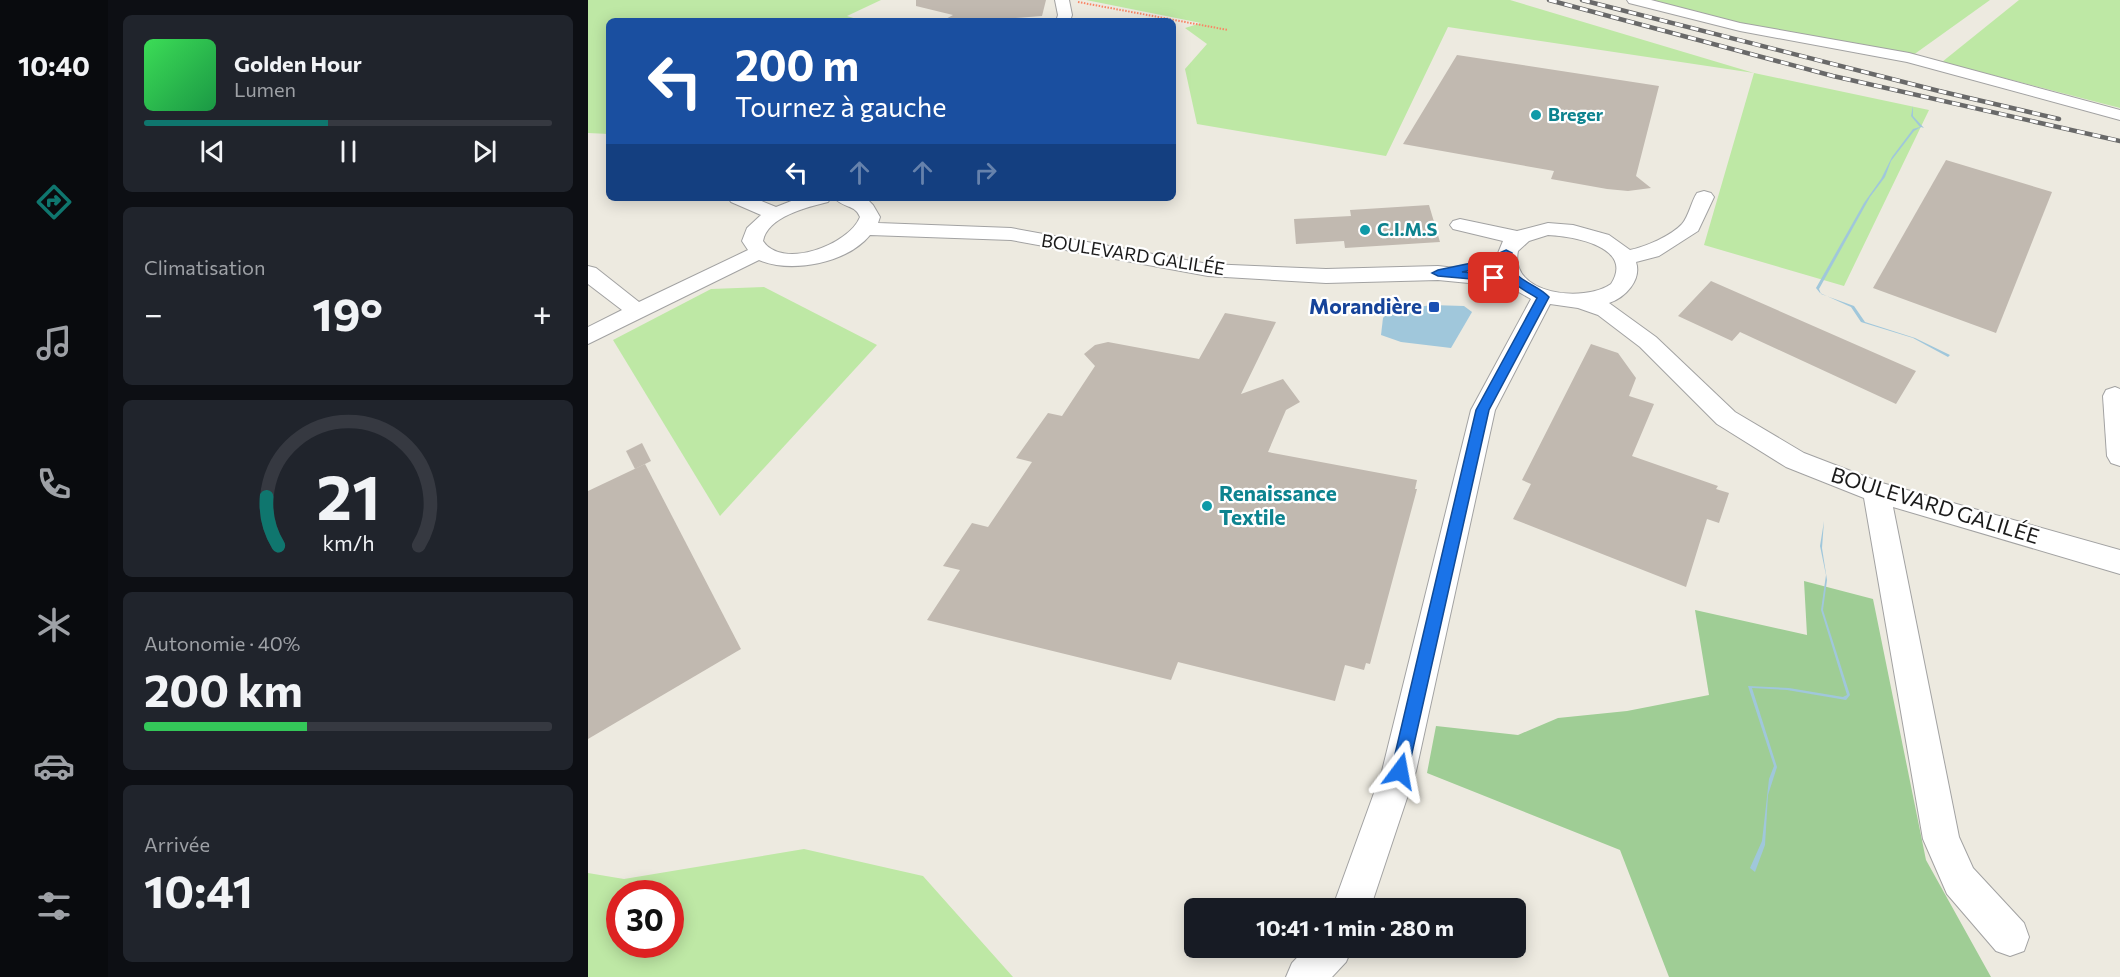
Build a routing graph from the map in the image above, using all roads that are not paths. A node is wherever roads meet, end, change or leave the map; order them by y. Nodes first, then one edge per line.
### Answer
1 (1062, 0) edge
2 (1635, 4) edge
3 (1064, 18) edge
4 (2120, 115) edge
5 (1704, 197) dead end
6 (745, 201) edge
7 (809, 201) edge
8 (856, 201) edge
9 (775, 214) junction
10 (1460, 225) dead end
11 (865, 229) junction
12 (1513, 246) junction
13 (759, 252) junction
14 (1623, 258) junction
15 (588, 273) edge
16 (1438, 273) junction
17 (1516, 281) junction
18 (1615, 291) junction
19 (1543, 297) junction
20 (1582, 302) junction
21 (638, 312) junction
22 (588, 336) edge
23 (1648, 342) junction
24 (2120, 398) edge
25 (2120, 456) edge
26 (1876, 492) junction
27 (2120, 562) edge
28 (1355, 898) edge
29 (2010, 937) dead end
30 (1323, 958) edge
31 (1306, 977) edge

1 - 3 street
2 - 4 street
5 - 14 street
6 - 9 street
7 - 9 street
8 - 11 street
9 - 13 street
10 - 12 street
11 - 13 street
11 - 16 street, BOULEVARD GALILÉE
12 - 14 street
12 - 16 street, BOULEVARD GALILÉE
12 - 17 street
13 - 21 street
14 - 18 street
15 - 21 street
16 - 17 street, BOULEVARD GALILÉE
17 - 19 street
18 - 20 street
18 - 23 street, BOULEVARD GALILÉE
19 - 20 street
19 - 28 street
20 - 23 street, BOULEVARD GALILÉE
21 - 22 street
23 - 26 street, BOULEVARD GALILÉE
24 - 25 street
26 - 27 street, BOULEVARD GALILÉE
26 - 29 street
30 - 31 street

